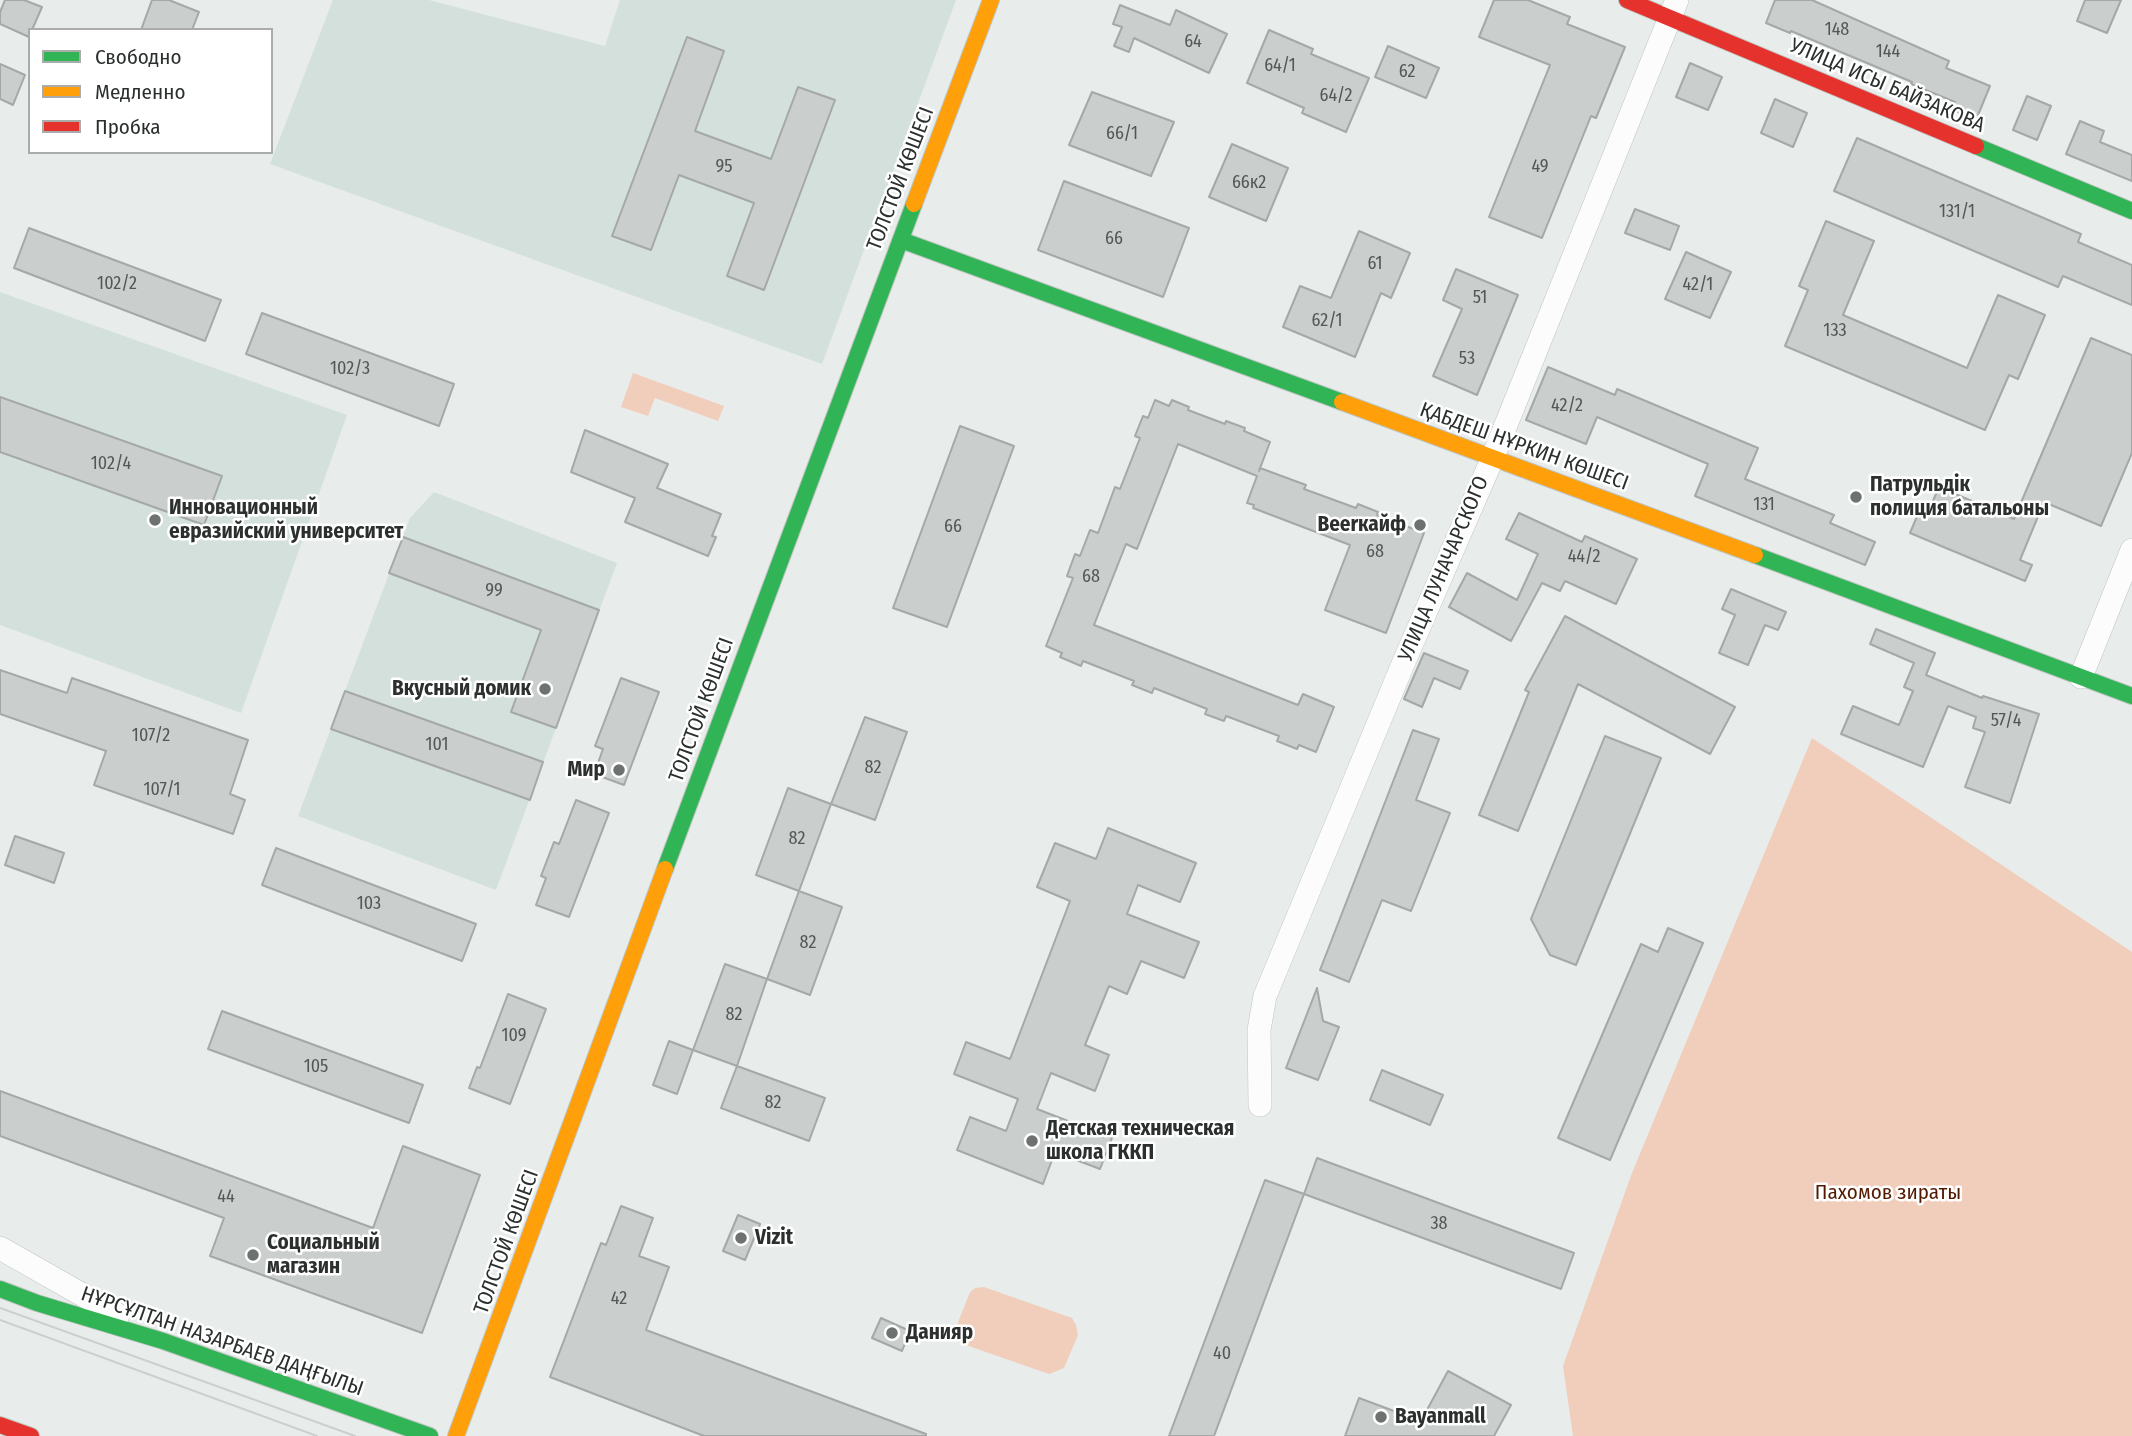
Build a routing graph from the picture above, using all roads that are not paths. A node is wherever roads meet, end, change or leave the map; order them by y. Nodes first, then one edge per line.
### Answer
1 (991, 0) edge
2 (1627, 0) edge
3 (1673, 9) edge
4 (2132, 211) edge
5 (901, 240) junction
6 (1493, 457) junction
7 (2132, 550) edge
8 (2081, 677) junction
9 (2132, 696) edge
10 (1260, 1105) dead end
11 (0, 1248) edge
12 (0, 1289) edge
13 (163, 1341) junction
14 (0, 1425) edge
15 (31, 1436) edge
16 (430, 1436) edge
17 (456, 1436) edge

1 - 5 main road, ТОЛСТОЙ КӨШЕСІ
2 - 3 main road, УЛИЦА ИСЫ БАЙЗАКОВА
3 - 4 main road, УЛИЦА ИСЫ БАЙЗАКОВА
3 - 6 street, УЛИЦА ЛУНАЧАРСКОГО
5 - 6 main road, ҚАБДЕШ НҰРКИН КӨШЕСІ
5 - 17 main road, ТОЛСТОЙ КӨШЕСІ
6 - 8 main road, ҚАБДЕШ НҰРКИН КӨШЕСІ
6 - 10 street, УЛИЦА ЛУНАЧАРСКОГО
7 - 8 street
8 - 9 main road, ҚАБДЕШ НҰРКИН КӨШЕСІ
11 - 13 street
12 - 13 main road, НҰРСҰЛТАН НАЗАРБАЕВ ДАҢҒЫЛЫ
13 - 16 main road, НҰРСҰЛТАН НАЗАРБАЕВ ДАҢҒЫЛЫ
14 - 15 main road

